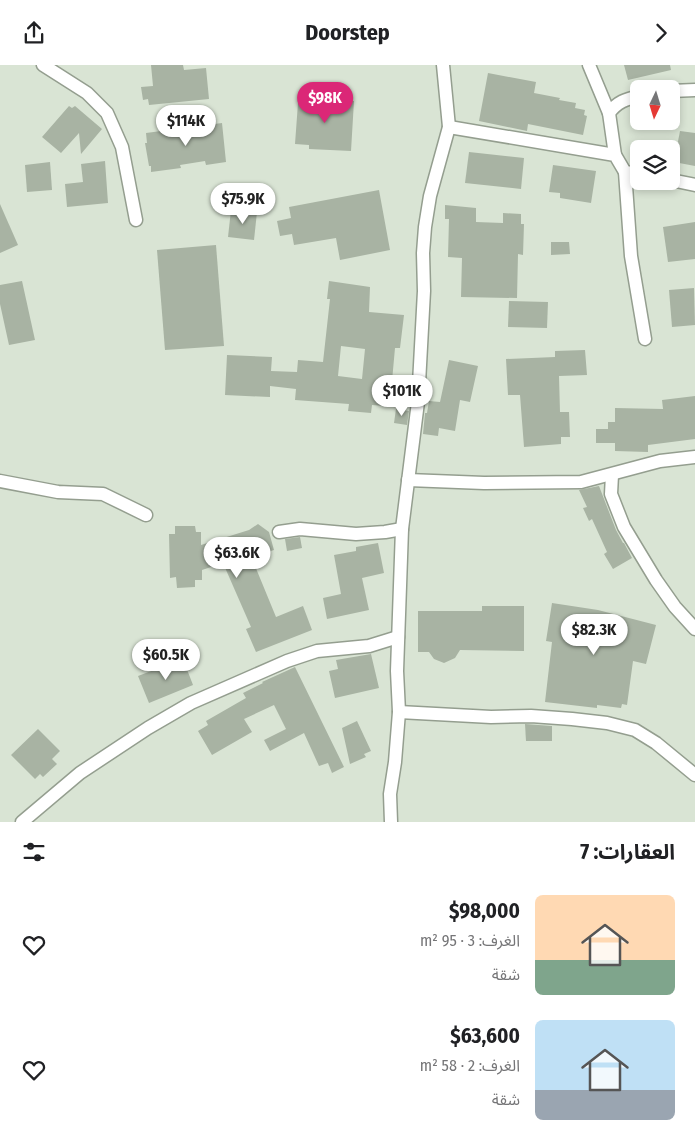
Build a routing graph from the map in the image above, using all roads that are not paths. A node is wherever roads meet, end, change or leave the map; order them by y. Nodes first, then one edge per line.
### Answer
1 (43, 65) edge
2 (443, 65) edge
3 (451, 65) edge
4 (589, 65) edge
5 (444, 81) junction
6 (695, 90) edge
7 (680, 91) edge
8 (630, 98) edge
9 (610, 113) junction
10 (449, 127) junction
11 (615, 155) junction
12 (625, 172) junction
13 (630, 173) edge
14 (680, 182) edge
15 (695, 185) edge
16 (136, 220) dead end
17 (646, 339) dead end
18 (695, 457) edge
19 (612, 475) junction
20 (408, 480) junction
21 (0, 481) edge
22 (146, 515) dead end
23 (402, 529) junction
24 (279, 532) dead end
25 (695, 629) edge
26 (398, 637) junction
27 (399, 712) junction
28 (695, 775) edge
29 (386, 820) edge
30 (22, 822) edge

1 - 16 street
2 - 5 street
3 - 5 street
4 - 9 street
5 - 10 street
6 - 7 street
8 - 9 street
9 - 11 street
10 - 11 street
10 - 20 street
11 - 12 street
12 - 13 street
12 - 17 street
14 - 15 street
18 - 19 street
19 - 20 street
19 - 25 street
20 - 23 street
21 - 22 street
23 - 24 street
23 - 26 street
26 - 27 street
26 - 30 street
27 - 28 street
27 - 29 street

